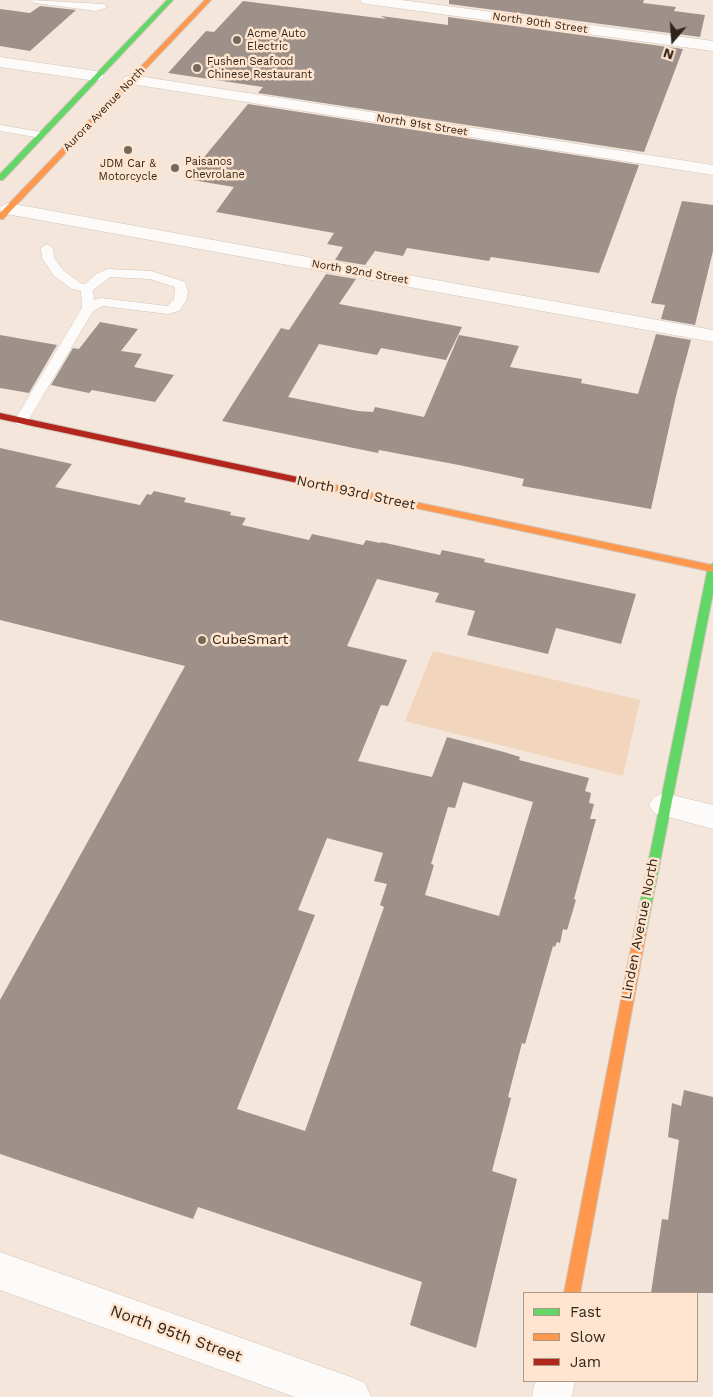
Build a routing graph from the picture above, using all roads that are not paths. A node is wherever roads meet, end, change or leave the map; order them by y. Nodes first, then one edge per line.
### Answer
1 (35, 0) edge
2 (170, 0) edge
3 (208, 0) edge
4 (367, 0) edge
5 (103, 7) dead end
6 (713, 46) edge
7 (0, 62) edge
8 (96, 76) junction
9 (131, 80) junction
10 (70, 103) junction
11 (69, 122) dead end
12 (0, 128) edge
13 (41, 135) junction
14 (56, 137) dead end
15 (64, 150) junction
16 (713, 170) edge
17 (0, 178) edge
18 (4, 213) edge
19 (47, 248) dead end
20 (87, 289) junction
21 (88, 308) junction
22 (713, 336) edge
23 (0, 416) edge
24 (21, 421) junction
25 (713, 568) edge
26 (664, 805) junction
27 (713, 817) edge
28 (0, 1271) edge
29 (572, 1292) edge
30 (555, 1382) edge
31 (351, 1397) edge
32 (552, 1397) edge

1 - 5 lane
2 - 8 main road
3 - 9 main road, Aurora Avenue North
4 - 6 street, North 90th Street
7 - 8 street
8 - 10 main road
9 - 15 main road, Aurora Avenue North
9 - 16 street, North 91st Street
10 - 11 main road
10 - 13 main road
12 - 13 lane
13 - 17 main road
14 - 15 main road
15 - 18 main road, Aurora Avenue North
18 - 22 street, North 92nd Street
19 - 20 lane
20 - 21 lane
20 - 21 lane
21 - 24 lane
23 - 24 main road, North 93rd Street
24 - 25 main road, North 93rd Street
25 - 26 main road, Linden Avenue North
26 - 27 street
26 - 29 main road, Linden Avenue North
28 - 31 street, North 95th Street
30 - 32 street

